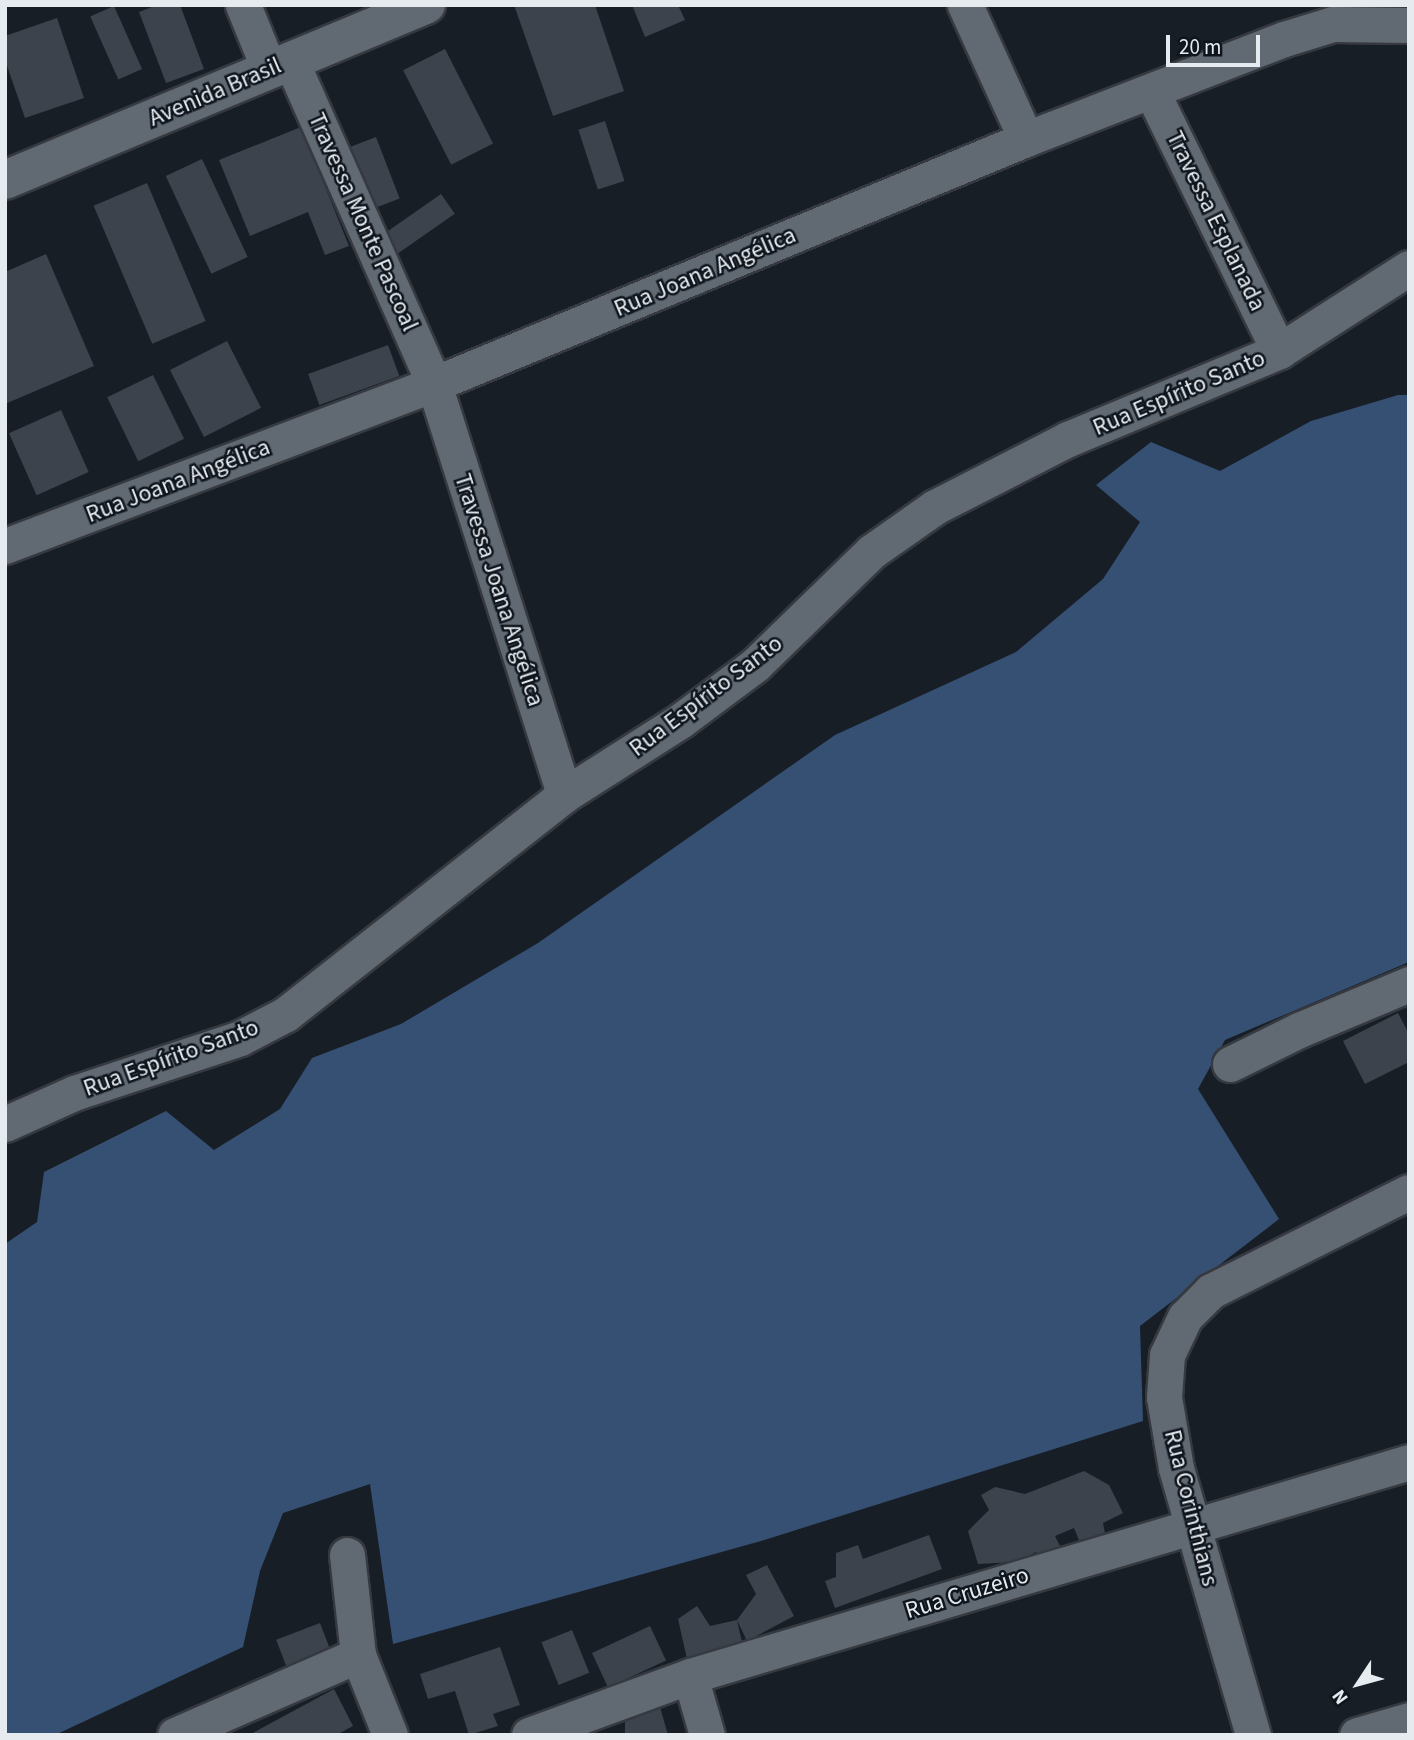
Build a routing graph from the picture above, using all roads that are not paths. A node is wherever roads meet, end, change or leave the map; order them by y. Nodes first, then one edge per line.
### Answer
1 (243, 5) edge
2 (426, 5) edge
3 (965, 5) edge
4 (1409, 25) edge
5 (280, 65) junction
6 (1152, 92) junction
7 (1027, 139) junction
8 (5, 180) edge
9 (1400, 282) edge
10 (1279, 351) junction
11 (434, 384) junction
12 (5, 547) edge
13 (564, 795) junction
14 (1409, 984) edge
15 (1230, 1064) dead end
16 (5, 1124) edge
17 (1409, 1192) edge
18 (1409, 1462) edge
19 (1193, 1526) junction
20 (347, 1555) dead end
21 (358, 1654) junction
22 (690, 1676) junction
23 (1409, 1720) edge
24 (175, 1735) edge
25 (390, 1735) edge
26 (529, 1735) edge
27 (707, 1735) edge
28 (1253, 1735) edge
29 (1357, 1735) edge

1 - 5 street, Travessa Monte Pascoal
2 - 5 street, Avenida Brasil
3 - 7 street
4 - 6 street, Rua Joana Angélica
5 - 8 street, Avenida Brasil
5 - 11 street, Travessa Monte Pascoal
6 - 7 street, Rua Joana Angélica
6 - 10 street, Travessa Esplanada
7 - 11 street, Rua Joana Angélica
9 - 10 street, Rua Espírito Santo
10 - 13 street, Rua Espírito Santo
11 - 12 street, Rua Joana Angélica
11 - 13 street, Travessa Joana Angélica
13 - 16 street, Rua Espírito Santo
14 - 15 street
17 - 19 street, Rua Corinthians
18 - 19 street, Rua Cruzeiro
19 - 22 street, Rua Cruzeiro
19 - 28 street, Rua Corinthians
20 - 21 street
21 - 24 street
21 - 25 street
22 - 26 street, Rua Cruzeiro
22 - 27 street
23 - 29 street

